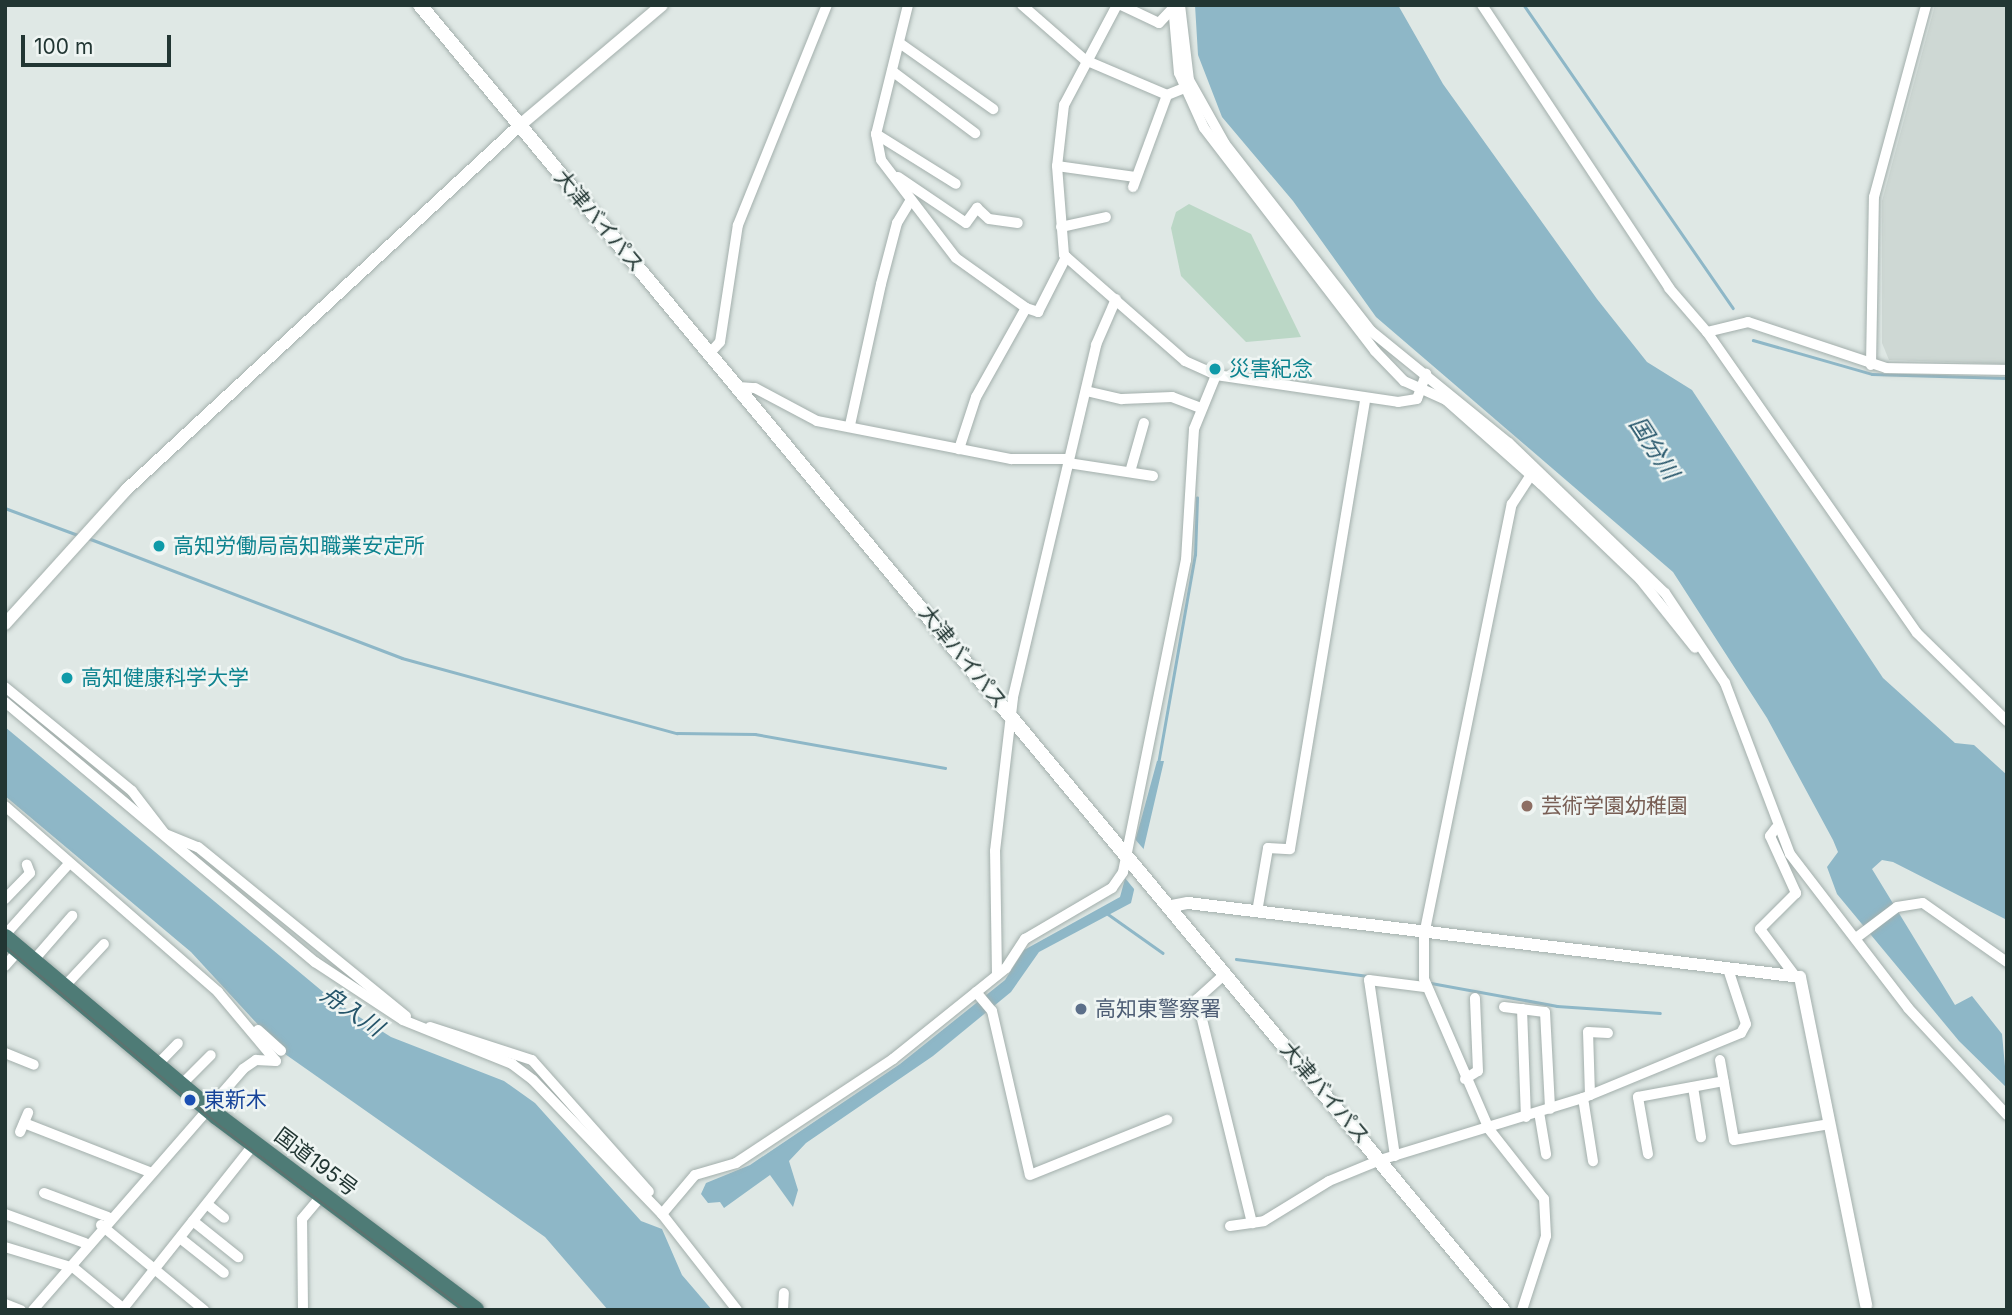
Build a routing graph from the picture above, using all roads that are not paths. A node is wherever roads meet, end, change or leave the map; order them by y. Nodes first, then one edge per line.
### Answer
1 (420, 5) edge
2 (662, 5) edge
3 (827, 5) edge
4 (908, 5) edge
5 (1021, 5) edge
6 (1119, 5) edge
7 (1482, 5) edge
8 (1926, 5) edge
9 (1175, 7) edge
10 (901, 44) junction
11 (1085, 60) junction
12 (892, 71) junction
13 (1184, 88) junction
14 (1167, 95) junction
15 (993, 109) dead end
16 (519, 126) junction
17 (975, 133) dead end
18 (876, 134) junction
19 (1057, 166) junction
20 (893, 173) junction
21 (956, 184) dead end
22 (911, 200) junction
23 (1106, 217) dead end
24 (1018, 223) dead end
25 (1061, 227) junction
26 (1066, 257) junction
27 (1116, 299) junction
28 (1026, 308) junction
29 (1707, 331) junction
30 (710, 353) junction
31 (1871, 365) junction
32 (2007, 370) edge
33 (1426, 374) junction
34 (1216, 375) junction
35 (739, 387) junction
36 (1087, 391) junction
37 (1420, 391) junction
38 (1365, 399) junction
39 (1200, 408) junction
40 (1144, 423) dead end
41 (850, 425) junction
42 (959, 449) junction
43 (1069, 461) junction
44 (1130, 472) junction
45 (1531, 475) junction
46 (1153, 476) dead end
47 (5, 624) edge
48 (5, 687) edge
49 (1732, 698) junction
50 (5, 702) edge
51 (1010, 714) junction
52 (2007, 720) edge
53 (5, 806) edge
54 (1776, 828) junction
55 (165, 834) junction
56 (1127, 855) junction
57 (27, 865) dead end
58 (67, 866) dead end
59 (5, 900) edge
60 (1172, 906) junction
61 (1257, 912) junction
62 (72, 916) dead end
63 (1424, 934) junction
64 (1859, 936) junction
65 (104, 944) dead end
66 (16, 946) edge
67 (2007, 962) edge
68 (5, 966) edge
69 (1728, 969) junction
70 (1226, 973) junction
71 (996, 975) junction
72 (1795, 976) junction
73 (1425, 987) junction
74 (63, 988) junction
75 (978, 995) junction
76 (1475, 998) dead end
77 (1504, 1007) dead end
78 (1522, 1009) junction
79 (240, 1015) junction
80 (1608, 1033) dead end
81 (178, 1043) dead end
82 (281, 1051) dead end
83 (5, 1053) edge
84 (211, 1055) dead end
85 (1720, 1060) dead end
86 (34, 1065) dead end
87 (157, 1065) junction
88 (1465, 1079) junction
89 (1724, 1082) junction
90 (181, 1085) junction
91 (1693, 1087) junction
92 (1587, 1096) junction
93 (208, 1108) junction
94 (1545, 1111) junction
95 (2007, 1115) edge
96 (1526, 1117) junction
97 (1167, 1120) dead end
98 (24, 1123) dead end
99 (1830, 1124) junction
100 (1489, 1129) junction
101 (1700, 1136) dead end
102 (254, 1144) junction
103 (1546, 1154) dead end
104 (1648, 1154) dead end
105 (1387, 1158) junction
106 (1593, 1161) dead end
107 (150, 1171) junction
108 (44, 1193) dead end
109 (322, 1195) junction
110 (207, 1204) junction
111 (662, 1213) junction
112 (5, 1214) edge
113 (224, 1217) dead end
114 (104, 1221) junction
115 (193, 1221) junction
116 (1252, 1223) junction
117 (1230, 1226) dead end
118 (180, 1238) junction
119 (85, 1243) junction
120 (5, 1247) edge
121 (238, 1257) dead end
122 (67, 1265) junction
123 (154, 1270) junction
124 (224, 1273) dead end
125 (784, 1293) dead end
126 (458, 1303) edge
127 (5, 1304) edge
128 (39, 1307) edge
129 (1867, 1307) edge
130 (123, 1309) edge
131 (21, 1310) edge
132 (204, 1310) edge
133 (303, 1310) edge
134 (475, 1310) edge
135 (737, 1310) edge
136 (782, 1310) edge
137 (1503, 1310) edge
138 (1522, 1310) edge

1 - 16 main road, 大津バイパス
2 - 16 street
3 - 30 street
4 - 10 street
5 - 11 street
6 - 9 street
6 - 11 street
7 - 29 street
8 - 31 street
9 - 13 street
9 - 33 street
10 - 12 street
10 - 15 street
11 - 14 street
11 - 19 street
12 - 17 street
12 - 18 street
13 - 14 street
13 - 37 street
14 - 19 street
16 - 30 main road, 大津バイパス
16 - 47 street
18 - 20 street
18 - 21 street
19 - 25 street
20 - 22 street
20 - 24 street
22 - 28 street
22 - 41 street
23 - 25 street
25 - 26 street
26 - 27 street
26 - 28 street
27 - 34 street
27 - 36 street
28 - 42 street
29 - 31 street
29 - 52 street
30 - 35 main road, 大津バイパス
31 - 32 street
33 - 37 street
33 - 49 street
34 - 38 street
34 - 39 street
35 - 41 street
35 - 51 main road, 大津バイパス
36 - 39 street
36 - 43 street
37 - 38 street
37 - 45 street
38 - 61 street
39 - 56 street
40 - 44 street
41 - 42 street
42 - 43 street
43 - 44 street
43 - 51 street
44 - 46 street
45 - 49 street
45 - 63 street
48 - 55 street
49 - 54 street
50 - 55 street
51 - 56 main road, 大津バイパス
51 - 71 street
53 - 79 street
54 - 64 street
54 - 72 street
55 - 111 street
56 - 60 main road, 大津バイパス
56 - 71 street
57 - 59 street
58 - 66 street
60 - 61 street
60 - 70 main road, 大津バイパス
61 - 63 street
62 - 66 street
63 - 69 street
63 - 73 street
64 - 67 street
64 - 95 street
65 - 74 street
66 - 68 street
66 - 74 highway, 国道195号
69 - 72 street
69 - 92 street
70 - 105 main road, 大津バイパス
70 - 116 street
71 - 75 street
72 - 99 street
73 - 88 street
73 - 105 street
74 - 87 highway, 国道195号
75 - 97 street
75 - 111 street
76 - 88 street
77 - 78 street
78 - 94 street
78 - 96 street
79 - 82 street
79 - 93 street
80 - 92 street
81 - 87 street
83 - 86 street
84 - 90 street
85 - 89 street
87 - 90 highway, 国道195号
88 - 100 street
89 - 91 street
89 - 99 street
90 - 93 highway, 国道195号
91 - 101 street
91 - 104 street
92 - 94 street
92 - 106 street
93 - 102 highway, 国道195号
93 - 107 street
94 - 96 street
94 - 103 street
96 - 100 street
98 - 107 street
99 - 129 street
100 - 105 street
100 - 138 street
102 - 109 highway, 国道195号
102 - 110 street
105 - 116 street
105 - 137 main road, 大津バイパス
107 - 114 street
108 - 114 street
109 - 126 highway, 国道195号
109 - 133 street
110 - 113 street
110 - 115 street
111 - 135 street
112 - 119 street
114 - 119 street
114 - 123 street
115 - 118 street
115 - 121 street
116 - 117 street
118 - 123 street
118 - 124 street
119 - 122 street
120 - 122 street
122 - 128 street
122 - 130 street
123 - 130 street
123 - 132 street
125 - 136 street
126 - 134 highway, 国道195号
127 - 131 street

